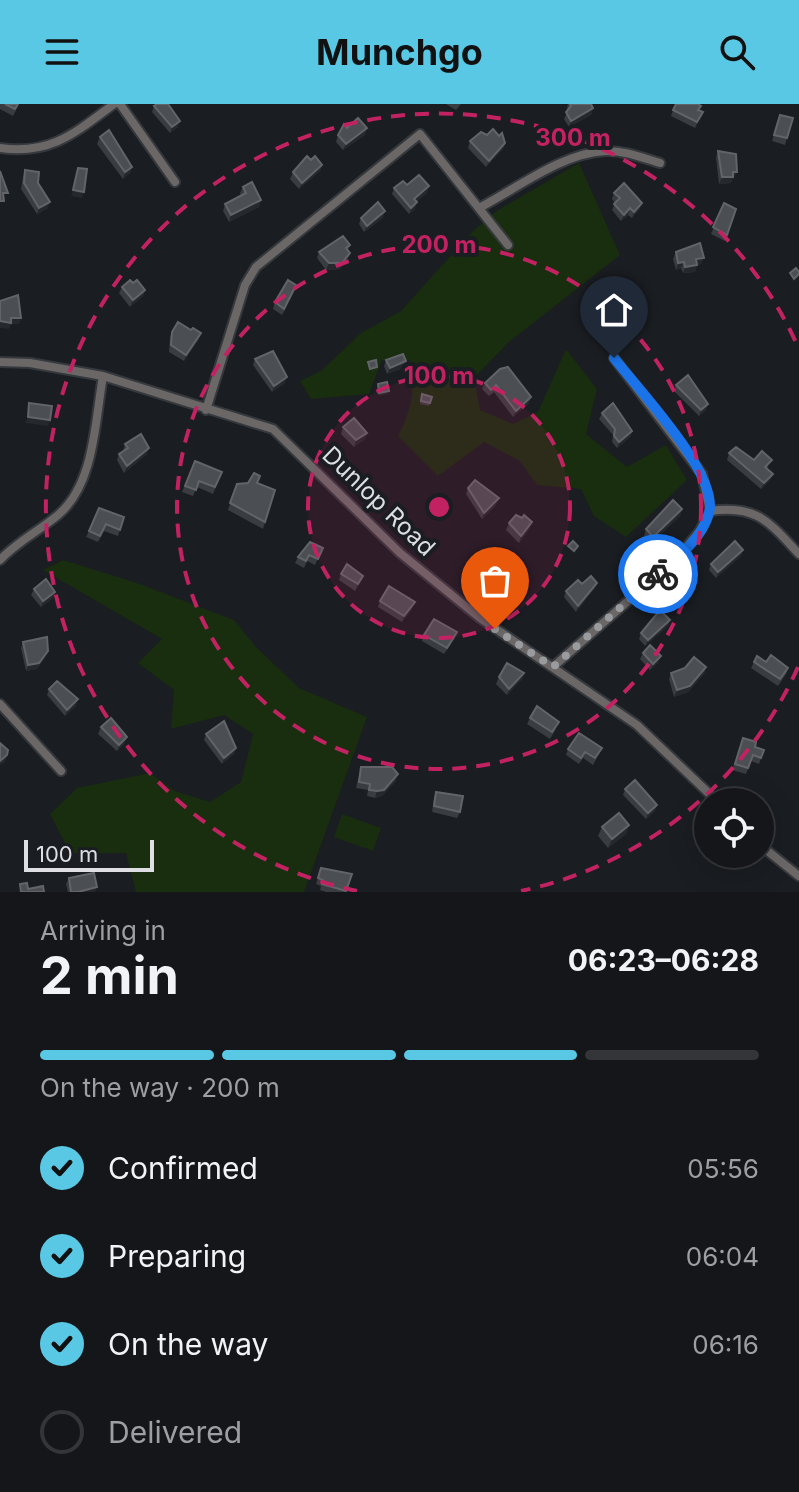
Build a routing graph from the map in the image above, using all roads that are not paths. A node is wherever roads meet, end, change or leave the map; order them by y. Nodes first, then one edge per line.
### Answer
1 (117, 104) edge
2 (0, 148) edge
3 (660, 163) dead end
4 (175, 182) dead end
5 (479, 208) junction
6 (508, 245) dead end
7 (614, 358) dead end
8 (0, 362) edge
9 (103, 376) junction
10 (206, 410) junction
11 (710, 511) junction
12 (799, 554) edge
13 (0, 560) edge
14 (553, 667) junction
15 (0, 704) edge
16 (61, 771) dead end
17 (703, 788) edge
18 (774, 856) edge
19 (799, 876) edge

1 - 2 street
1 - 4 street
3 - 5 street
5 - 6 street
5 - 10 street
7 - 11 street
8 - 9 street, Dunlop Road
9 - 10 street, Dunlop Road
9 - 13 street
10 - 14 street, Dunlop Road
11 - 12 street
11 - 14 street
14 - 17 street, Dunlop Road
15 - 16 street
18 - 19 street

